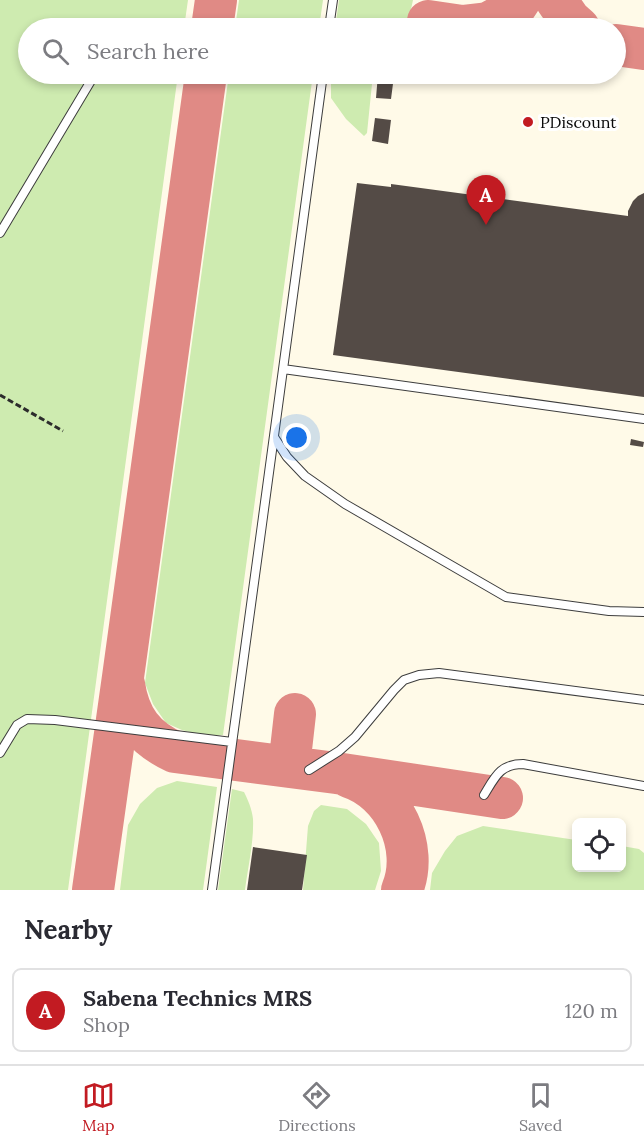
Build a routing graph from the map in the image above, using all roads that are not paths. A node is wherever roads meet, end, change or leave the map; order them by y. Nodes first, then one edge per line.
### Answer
1 (333, 0) edge
2 (330, 18) edge
3 (88, 84) edge
4 (322, 84) edge
5 (0, 233) edge
6 (283, 369) junction
7 (644, 419) edge
8 (274, 437) junction
9 (644, 612) edge
10 (644, 700) edge
11 (232, 742) junction
12 (0, 753) edge
13 (309, 770) dead end
14 (644, 786) edge
15 (484, 795) dead end
16 (212, 890) edge

1 - 2 lane
3 - 5 lane
4 - 6 lane
6 - 7 lane
6 - 8 lane
8 - 9 lane
8 - 11 lane
10 - 13 lane
11 - 12 lane
11 - 16 lane
14 - 15 lane

